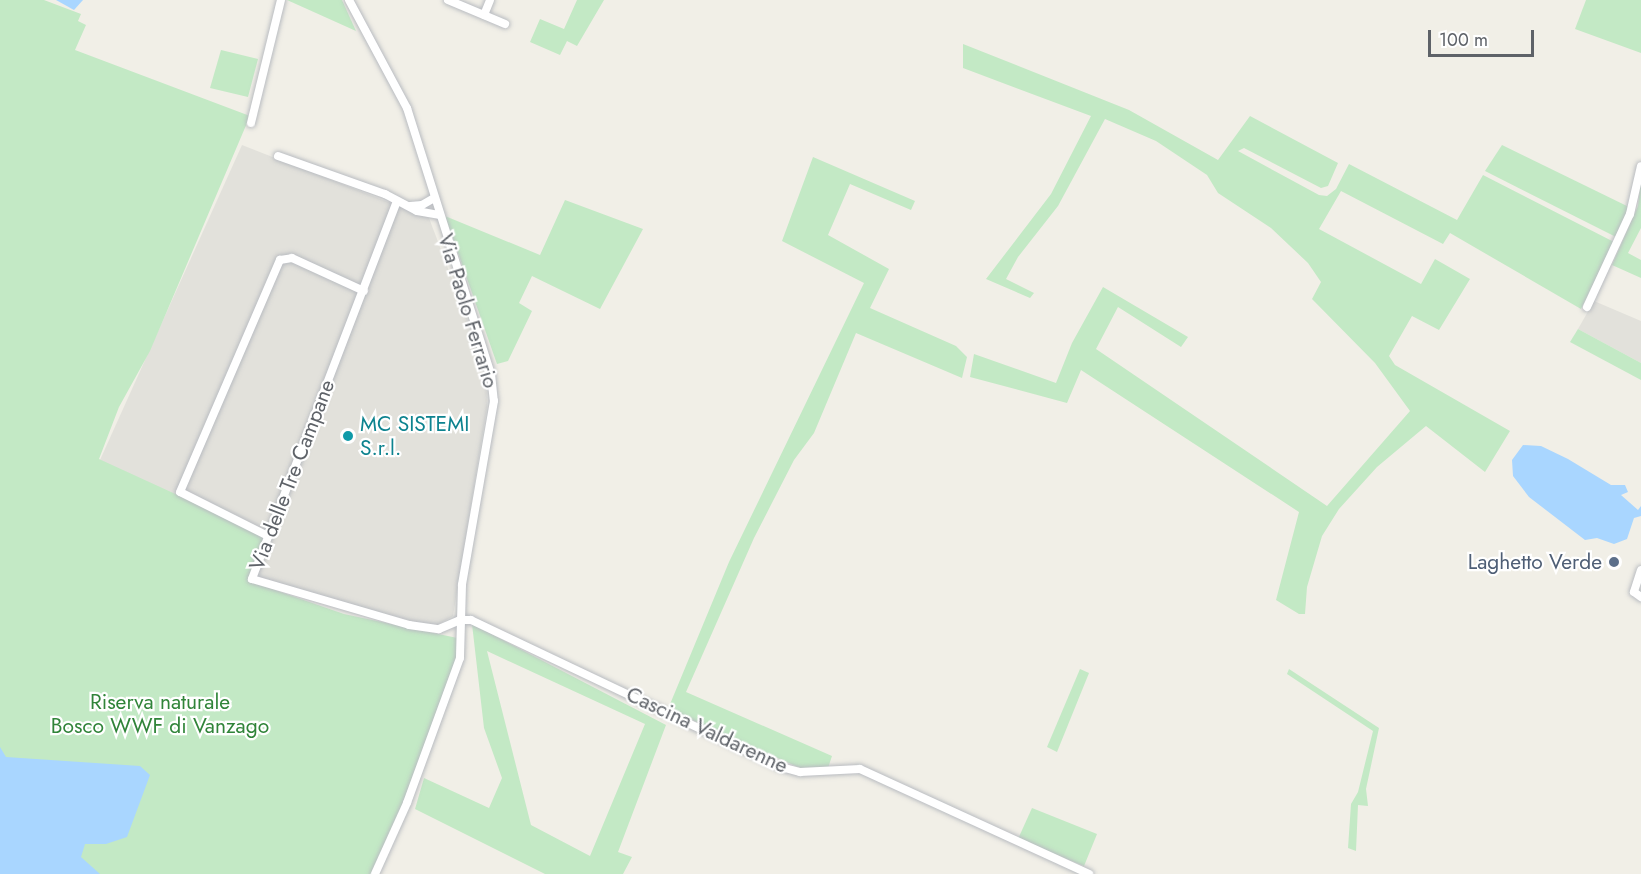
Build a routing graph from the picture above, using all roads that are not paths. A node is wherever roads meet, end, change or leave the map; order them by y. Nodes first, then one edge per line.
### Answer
1 (281, 0) edge
2 (350, 0) edge
3 (448, 0) edge
4 (490, 0) edge
5 (484, 15) junction
6 (505, 24) dead end
7 (251, 123) dead end
8 (278, 156) dead end
9 (1641, 166) edge
10 (434, 198) junction
11 (397, 201) junction
12 (408, 206) junction
13 (440, 215) junction
14 (364, 291) junction
15 (1587, 307) dead end
16 (268, 536) junction
17 (1641, 570) edge
18 (1638, 596) edge
19 (460, 620) junction
20 (375, 874) edge
21 (1089, 874) edge

1 - 7 street
2 - 10 street, Via Paolo Ferrario
3 - 5 street
4 - 5 street
5 - 6 street
8 - 11 street
9 - 15 street
10 - 12 street
10 - 13 street, Via Paolo Ferrario
11 - 12 street
11 - 14 street, Via delle Tre Campane
12 - 13 street
13 - 19 street, Via Paolo Ferrario
14 - 16 street, Via delle Tre Campane
14 - 16 street
16 - 19 street, Via delle Tre Campane
17 - 18 street
19 - 20 street, Via Paolo Ferrario
19 - 21 street, Cascina Valdarenne

